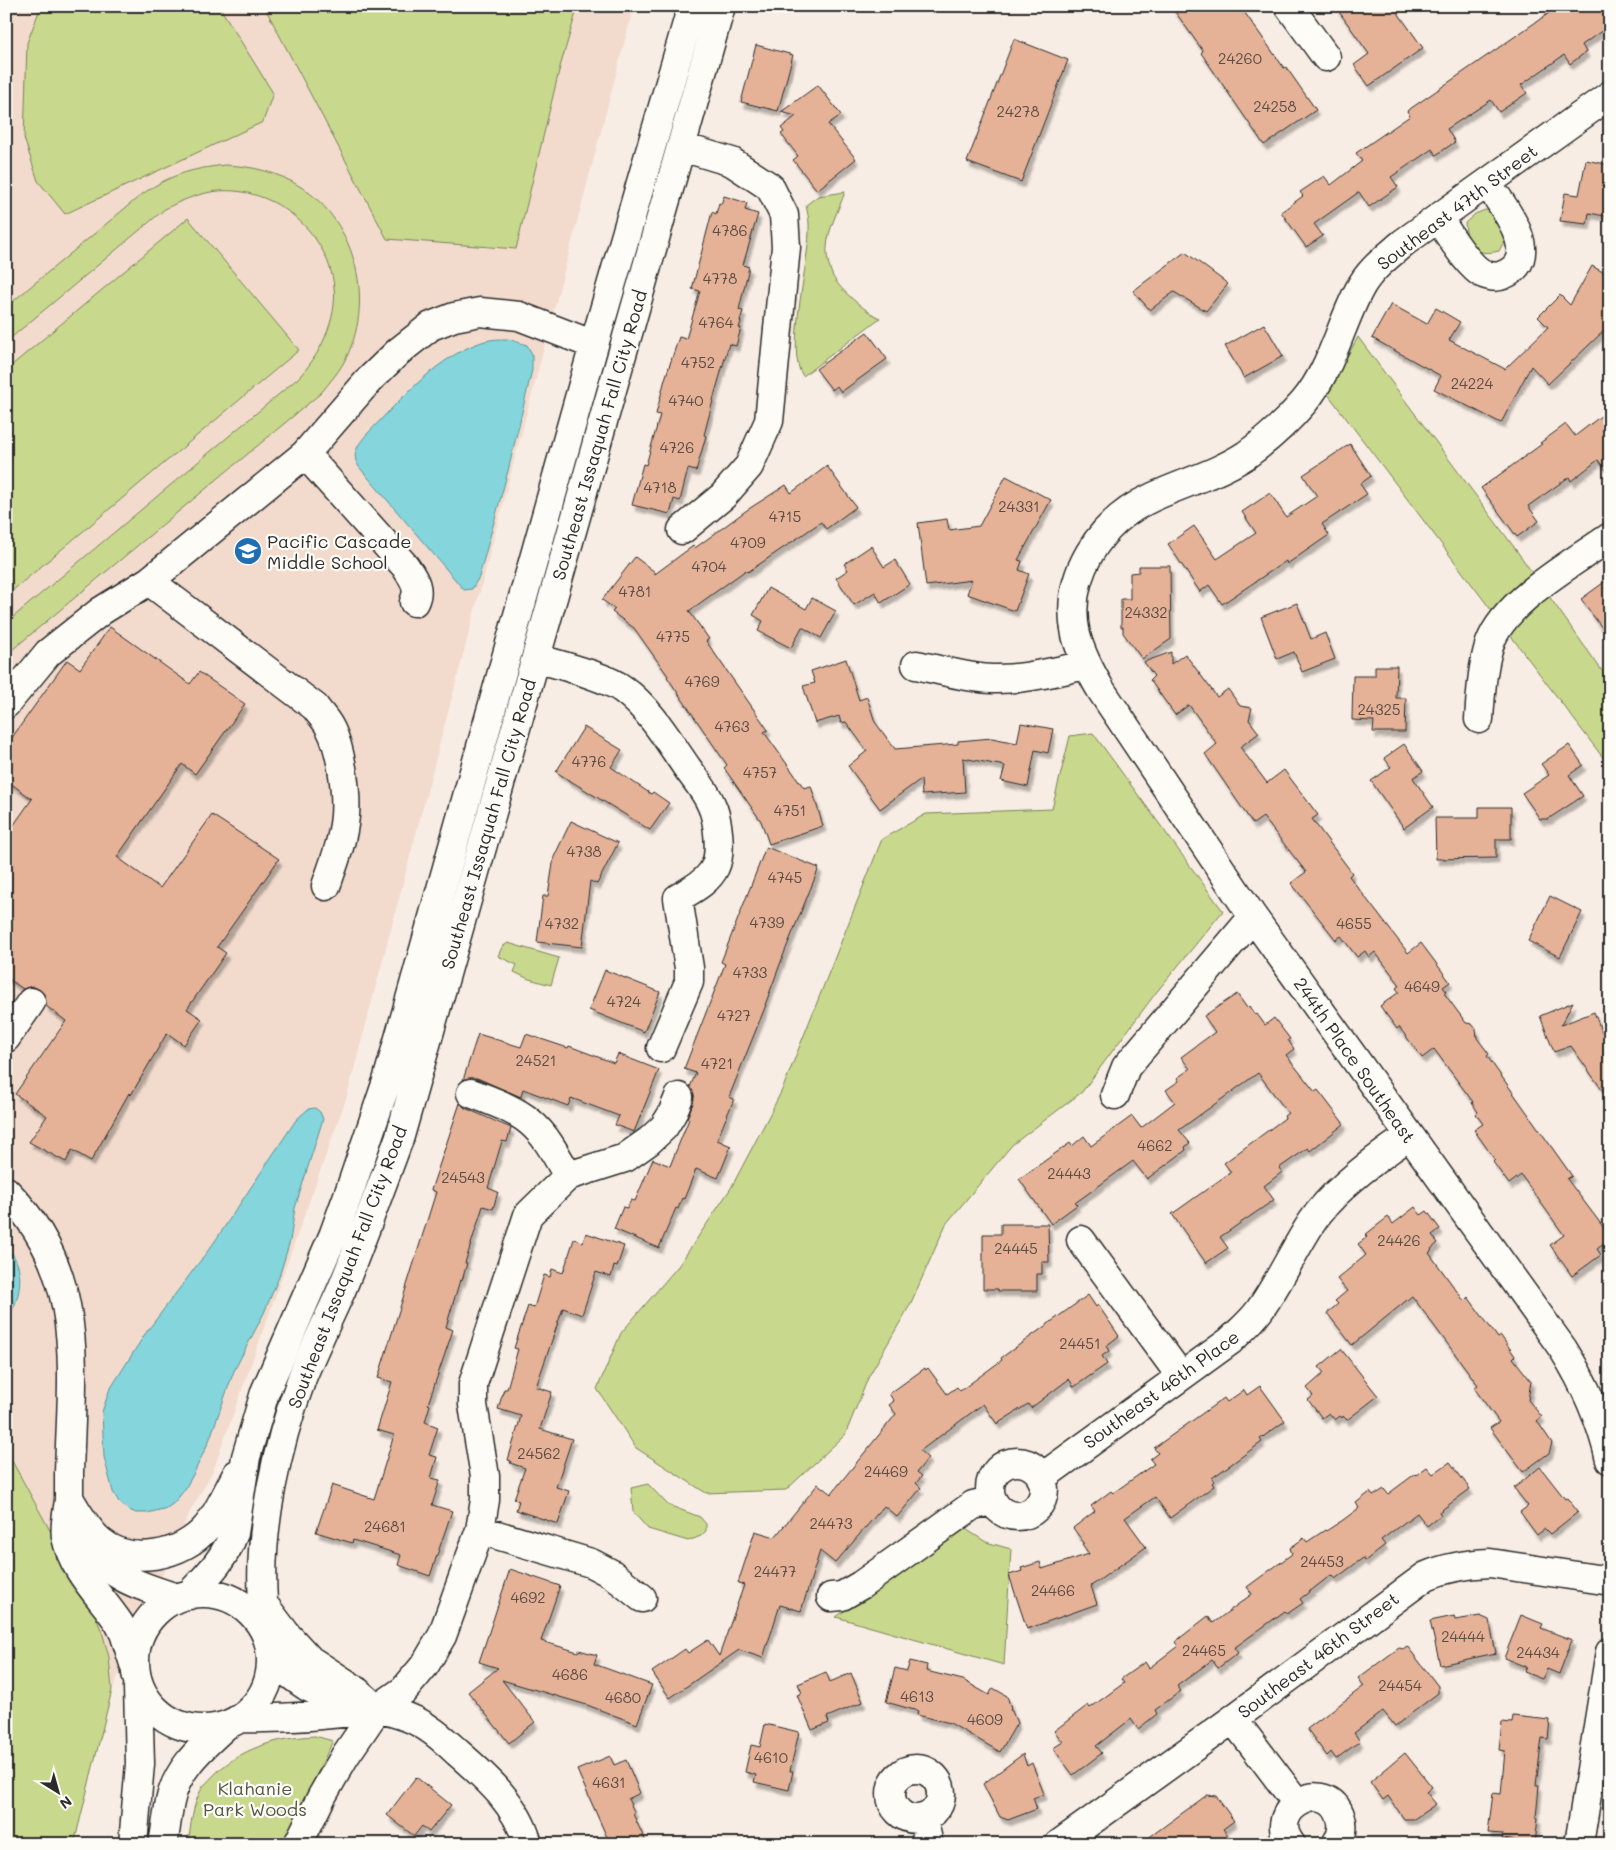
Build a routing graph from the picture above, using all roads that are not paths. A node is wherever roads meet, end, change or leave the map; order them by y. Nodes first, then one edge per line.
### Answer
1 (692, 6) edge
2 (721, 6) edge
3 (1289, 6) edge
4 (1326, 57) dead end
5 (1610, 95) edge
6 (682, 147) junction
7 (1488, 184) junction
8 (1438, 218) junction
9 (594, 345) junction
10 (305, 454) junction
11 (682, 530) dead end
12 (1610, 537) edge
13 (149, 581) junction
14 (414, 602) dead end
15 (536, 658) junction
16 (916, 664) dead end
17 (1087, 665) junction
18 (6, 704) edge
19 (1479, 719) dead end
20 (326, 886) dead end
21 (1253, 917) junction
22 (32, 1002) dead end
23 (6, 1038) edge
24 (661, 1048) dead end
25 (471, 1093) dead end
26 (1114, 1095) dead end
27 (679, 1097) dead end
28 (1409, 1136) junction
29 (568, 1176) junction
30 (6, 1191) edge
31 (1081, 1240) dead end
32 (1180, 1375) junction
33 (1606, 1427) edge
34 (246, 1457) junction
35 (1610, 1460) edge
36 (69, 1498) junction
37 (480, 1530) junction
38 (1610, 1581) edge
39 (183, 1596) junction
40 (831, 1597) dead end
41 (642, 1598) dead end
42 (263, 1603) junction
43 (270, 1649) junction
44 (1610, 1652) edge
45 (136, 1674) junction
46 (377, 1709) junction
47 (1233, 1719) junction
48 (232, 1723) junction
49 (1296, 1803) junction
50 (133, 1844) edge
51 (164, 1844) edge
52 (298, 1844) edge
53 (528, 1844) edge
54 (1059, 1844) edge
55 (1291, 1844) edge
56 (1336, 1844) edge
57 (1579, 1844) edge

1 - 9 street, Southeast Issaquah Fall City Road
2 - 6 street, Southeast Issaquah Fall City Road
3 - 4 street
5 - 7 street, Southeast 47th Street
6 - 11 street
6 - 15 street, Southeast Issaquah Fall City Road
7 - 8 street, Southeast 47th Street
7 - 8 street
8 - 17 street, Southeast 47th Street
9 - 10 street
9 - 34 street, Southeast Issaquah Fall City Road
10 - 13 street
10 - 14 street
12 - 19 street
13 - 18 street
13 - 20 street
15 - 24 street
15 - 42 street, Southeast Issaquah Fall City Road
16 - 17 street
17 - 21 street, 244th Place Southeast
21 - 26 street
21 - 28 street, 244th Place Southeast
22 - 23 street
25 - 29 street
27 - 29 street
28 - 32 street, Southeast 46th Place
28 - 33 street, 244th Place Southeast
29 - 37 street
30 - 36 street
31 - 32 street
32 - 40 street, Southeast 46th Place
33 - 35 street, 244th Place Southeast
34 - 36 street
34 - 39 street, Southeast Issaquah Fall City Road
36 - 39 street
36 - 45 street
37 - 41 street
37 - 46 street
38 - 47 street, Southeast 46th Street
39 - 43 street
39 - 45 street
42 - 43 street, Southeast Issaquah Fall City Road
42 - 46 street
43 - 46 street
43 - 48 street
44 - 57 street
45 - 48 street
45 - 50 street
46 - 48 street
46 - 52 street
46 - 53 street
47 - 49 street
47 - 54 street, Southeast 46th Street
48 - 51 street
49 - 55 street
49 - 56 street

